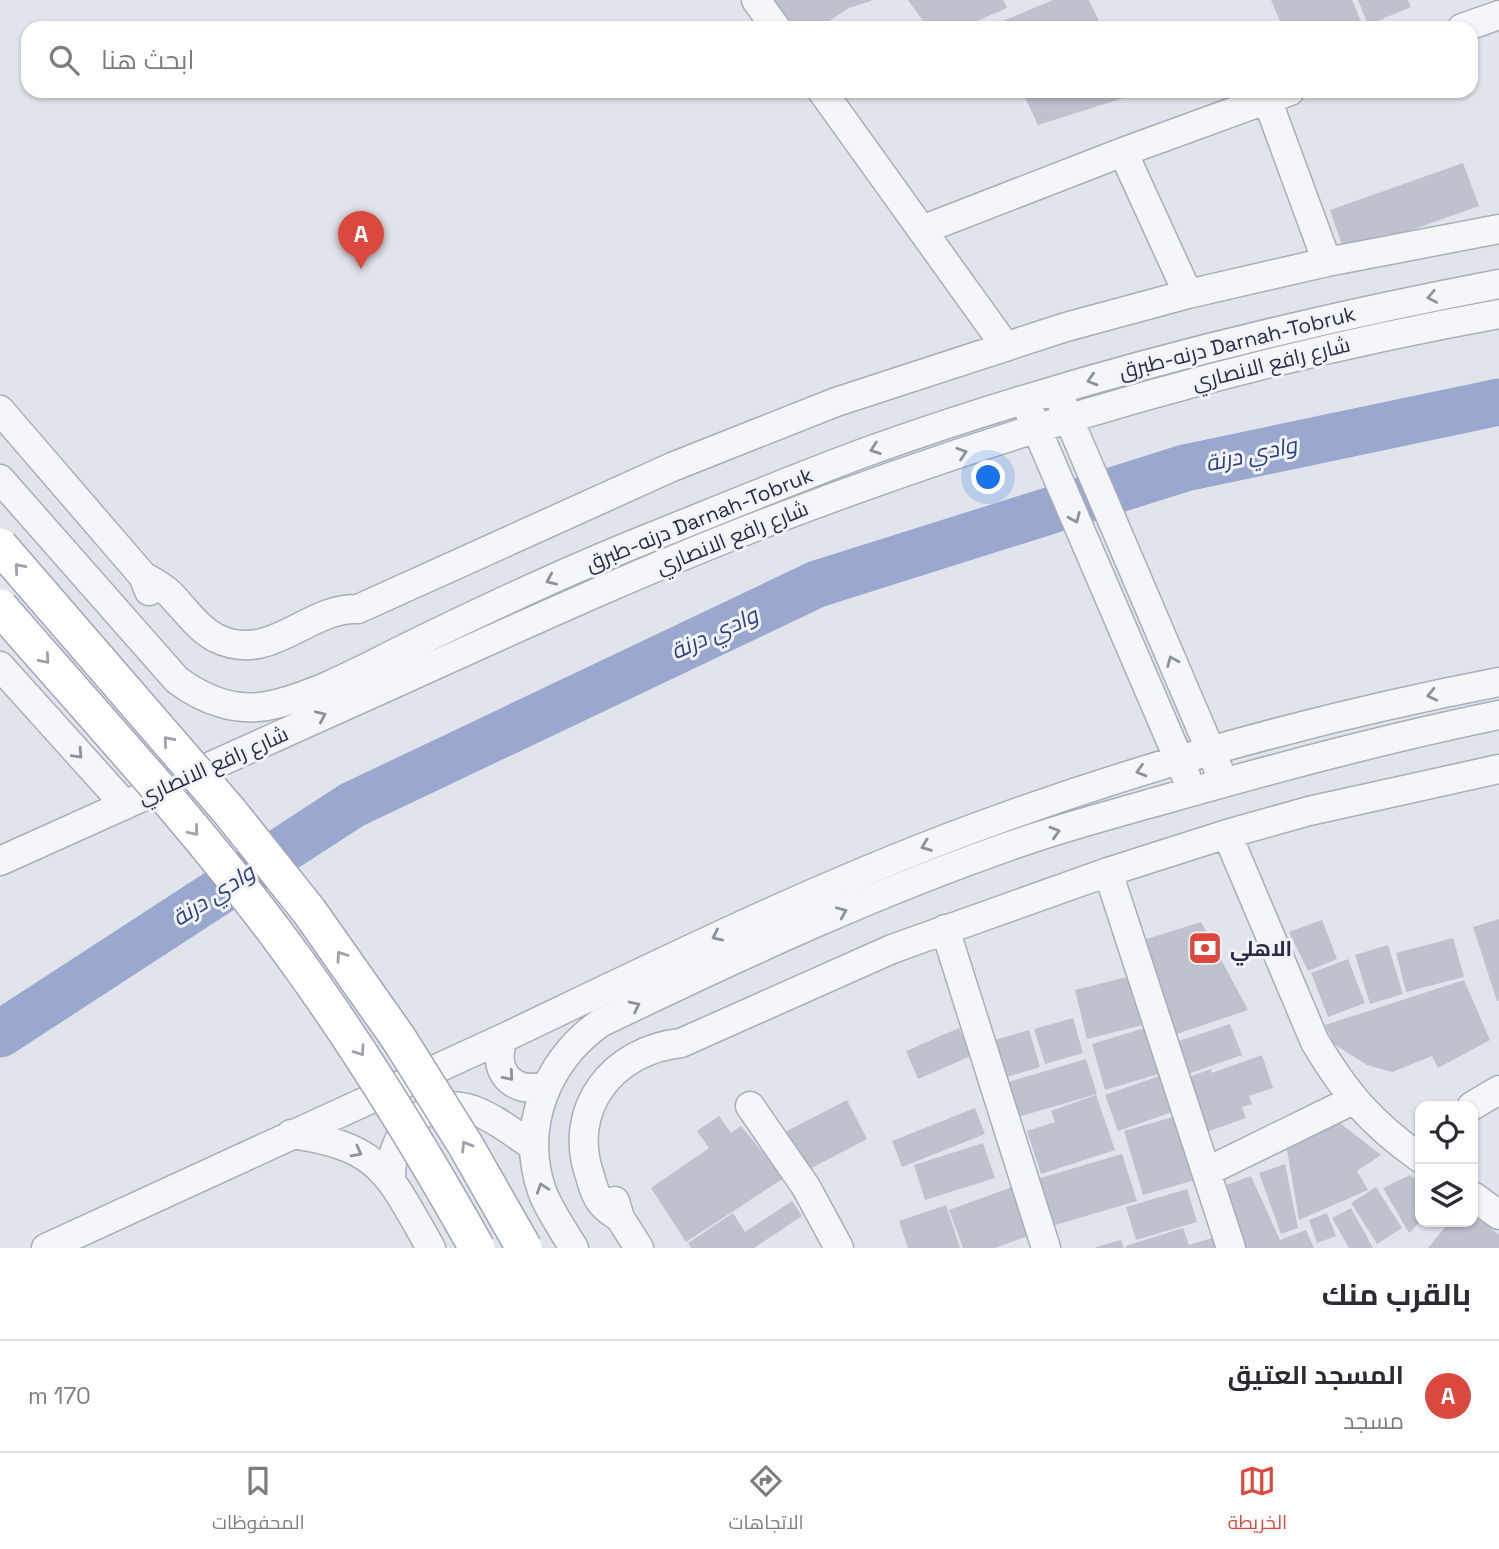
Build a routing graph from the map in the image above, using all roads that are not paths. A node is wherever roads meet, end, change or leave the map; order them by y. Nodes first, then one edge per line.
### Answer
1 (756, 0) edge
2 (1499, 15) edge
3 (771, 21) edge
4 (1478, 22) edge
5 (827, 98) edge
6 (1270, 98) edge
7 (1279, 98) edge
8 (1123, 152) junction
9 (1499, 229) edge
10 (922, 230) junction
11 (1327, 262) junction
12 (1499, 284) edge
13 (1188, 294) junction
14 (1499, 314) edge
15 (1006, 347) junction
16 (1057, 390) junction
17 (1024, 400) junction
18 (0, 410) edge
19 (1069, 418) junction
20 (1037, 428) junction
21 (0, 479) edge
22 (0, 546) edge
23 (0, 607) edge
24 (0, 666) edge
25 (1499, 682) edge
26 (1499, 715) edge
27 (1211, 751) junction
28 (1179, 760) junction
29 (1499, 769) edge
30 (1224, 782) junction
31 (1193, 791) junction
32 (125, 805) junction
33 (1227, 834) junction
34 (0, 861) edge
35 (1108, 872) junction
36 (945, 929) junction
37 (504, 1038) junction
38 (546, 1086) junction
39 (1499, 1090) edge
40 (1353, 1100) junction
41 (1478, 1102) edge
42 (750, 1106) dead end
43 (291, 1134) junction
44 (534, 1147) junction
45 (1415, 1147) edge
46 (1208, 1171) junction
47 (391, 1178) junction
48 (1478, 1200) edge
49 (1499, 1215) edge
50 (46, 1248) edge
51 (431, 1248) edge
52 (477, 1248) edge
53 (524, 1248) edge
54 (574, 1248) edge
55 (639, 1248) edge
56 (839, 1248) edge
57 (1046, 1248) edge
58 (1231, 1248) edge

1 - 3 street
2 - 4 street
5 - 10 street
6 - 8 street
7 - 11 street
8 - 10 street
8 - 13 street
9 - 11 street
10 - 15 street
11 - 13 street
12 -> 16 street, درنه-طبرق Darnah-Tobruk
13 - 15 street
14 - 19 street, شارع رافع الانصاري
15 - 18 street
16 - 17 street, درنه-طبرق Darnah-Tobruk
16 - 19 street
17 - 20 street
17 -> 21 street, درنه-طبرق Darnah-Tobruk
19 - 20 street, شارع رافع الانصاري
27 -> 19 street
20 -> 28 street
32 -> 20 street, شارع رافع الانصاري
53 -> 22 main road, bridge
23 -> 52 main road, bridge
24 -> 32 street
25 -> 27 street
26 - 30 street
27 - 28 street
27 - 30 street
28 - 31 street
28 -> 37 street
29 - 33 street
30 - 31 street
38 -> 31 street
32 - 34 street, شارع رافع الانصاري
33 - 35 street
33 - 40 street
35 - 36 street
35 - 46 street
36 - 55 street
36 - 57 street
37 -> 38 street
37 - 43 street
38 - 44 street
39 - 41 street
40 - 45 street
40 - 46 street
42 - 56 street
43 -> 47 street
43 - 50 street
44 - 47 street
54 -> 44 street
46 - 58 street
47 - 51 street
48 - 49 street

